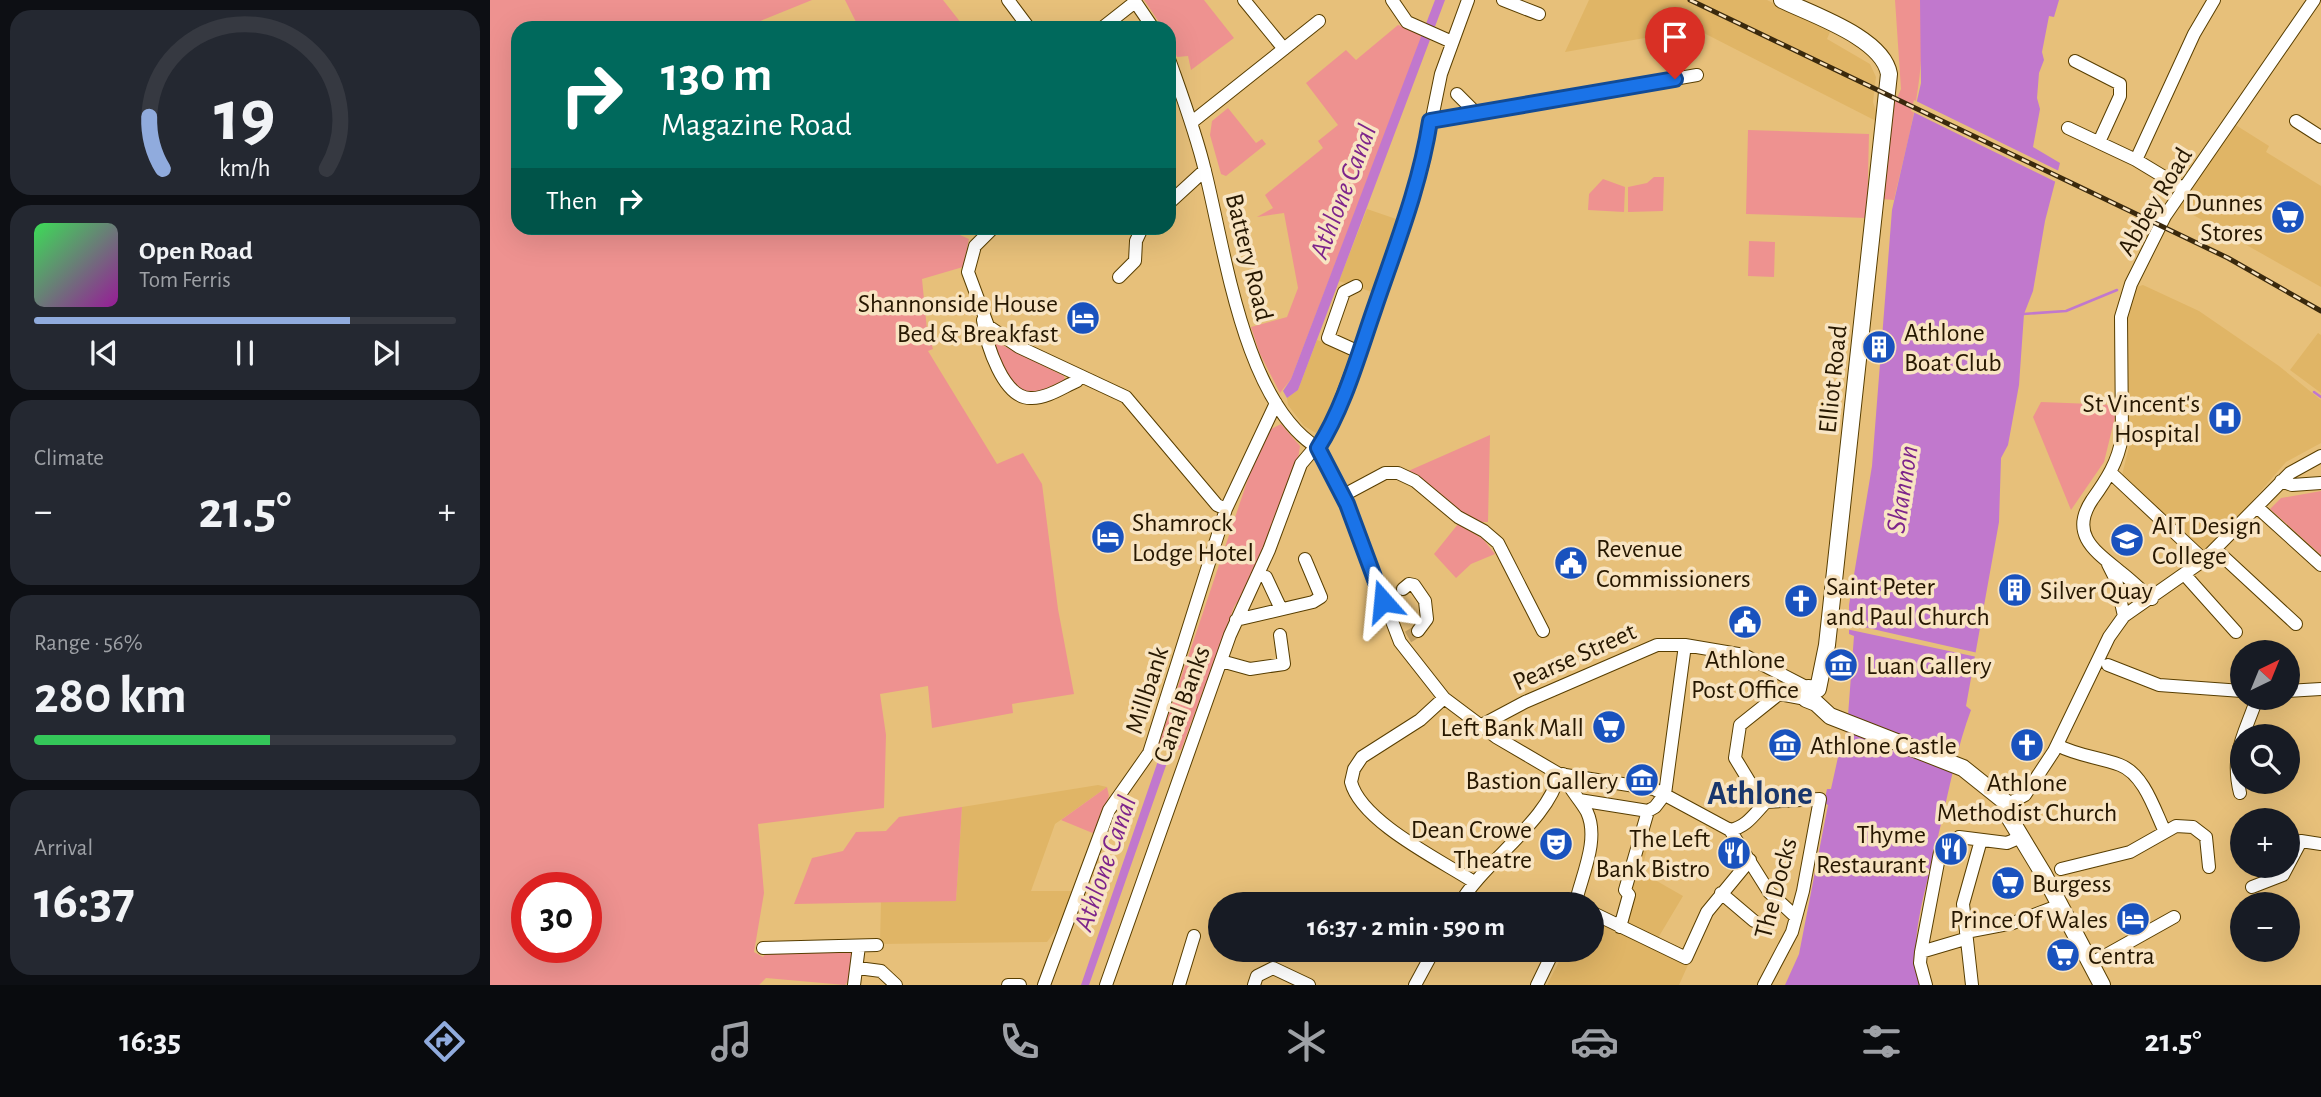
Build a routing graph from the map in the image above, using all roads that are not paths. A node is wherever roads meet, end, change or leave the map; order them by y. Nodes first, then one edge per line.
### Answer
1 (1008, 0) edge
2 (1244, 0) edge
3 (1392, 0) edge
4 (1468, 0) edge
5 (1503, 0) edge
6 (1783, 0) edge
7 (2214, 0) edge
8 (2314, 0) edge
9 (1134, 1) edge
10 (1539, 13) dead end
11 (1024, 21) edge
12 (1110, 21) edge
13 (1148, 21) edge
14 (1319, 21) dead end
15 (1452, 42) junction
16 (1284, 49) junction
17 (2075, 61) dead end
18 (1697, 75) dead end
19 (1176, 78) edge
20 (1457, 94) dead end
21 (1476, 113) junction
22 (1430, 121) junction
23 (2296, 121) dead end
24 (1192, 122) junction
25 (2068, 128) dead end
26 (2321, 137) edge
27 (2099, 142) junction
28 (2136, 160) junction
29 (1205, 170) junction
30 (2184, 189) junction
31 (1176, 197) edge
32 (986, 235) edge
33 (1139, 235) edge
34 (1119, 277) dead end
35 (1356, 286) dead end
36 (983, 320) junction
37 (1359, 352) junction
38 (1080, 376) junction
39 (1280, 408) junction
40 (1318, 448) junction
41 (2321, 456) edge
42 (2111, 473) junction
43 (2281, 481) junction
44 (2321, 483) edge
45 (1342, 496) junction
46 (2257, 507) junction
47 (1226, 509) junction
48 (2216, 550) junction
49 (1305, 559) dead end
50 (2204, 560) junction
51 (2107, 562) junction
52 (2321, 565) edge
53 (2185, 575) junction
54 (1266, 577) dead end
55 (1403, 589) dead end
56 (2152, 599) junction
57 (1281, 609) junction
58 (2124, 616) junction
59 (1236, 620) junction
60 (2296, 624) dead end
61 (1543, 631) dead end
62 (2236, 632) dead end
63 (1280, 635) dead end
64 (1408, 636) junction
65 (1685, 645) junction
66 (1221, 661) junction
67 (2108, 665) dead end
68 (2321, 689) edge
69 (2230, 690) edge
70 (2300, 690) edge
71 (1812, 695) junction
72 (1444, 698) junction
73 (1480, 726) junction
74 (2057, 745) junction
75 (1561, 774) junction
76 (1665, 794) junction
77 (1579, 800) junction
78 (1763, 804) junction
79 (2008, 804) junction
80 (1648, 811) junction
81 (1730, 830) junction
82 (2165, 832) junction
83 (1959, 837) dead end
84 (2021, 837) junction
85 (1981, 840) junction
86 (2321, 844) edge
87 (1940, 852) dead end
88 (1750, 860) junction
89 (2209, 867) dead end
90 (2061, 869) dead end
91 (1474, 882) junction
92 (2252, 887) dead end
93 (1467, 892) edge
94 (1578, 892) edge
95 (1721, 893) junction
96 (2060, 905) junction
97 (1796, 917) junction
98 (2174, 918) dead end
99 (1604, 919) edge
100 (1754, 921) dead end
101 (1620, 927) junction
102 (1194, 936) dead end
103 (1966, 936) junction
104 (859, 946) junction
105 (877, 946) dead end
106 (763, 948) dead end
107 (1921, 952) junction
108 (1428, 962) edge
109 (1548, 962) edge
110 (2090, 964) junction
111 (858, 968) junction
112 (854, 985) edge
113 (896, 985) edge
114 (1008, 985) edge
115 (1020, 985) edge
116 (1044, 985) edge
117 (1106, 985) edge
118 (1179, 985) edge
119 (1254, 985) edge
120 (1309, 985) edge
121 (1416, 985) edge
122 (1537, 985) edge
123 (1764, 985) edge
124 (1926, 985) edge
125 (1972, 985) edge
126 (2102, 985) edge

1 - 11 street
2 - 16 street
3 - 15 street
4 - 15 street, Canal Banks
5 - 10 street
6 - 71 main road, Elliot Road
7 - 28 street
8 - 30 street, Abbey Road
9 - 12 street
9 - 13 street
14 - 16 street
15 - 22 street, Canal Banks
16 - 24 street
17 - 27 street
18 - 21 street
19 - 24 street, Battery Road
20 - 21 street
21 - 22 street
22 - 37 street, Canal Banks
23 - 26 street
24 - 29 street, Battery Road
25 - 27 street
27 - 28 street
28 - 30 street
29 - 31 street
29 - 39 street, Battery Road
30 - 42 street, Abbey Road
32 - 36 street
33 - 34 street
35 - 37 street
36 - 38 street
36 - 38 street
37 - 40 street, Canal Banks
38 - 47 street
39 - 40 street, Battery Road
39 - 47 street, Millbank
40 - 45 street, Battery Road
40 - 59 street, Canal Banks
41 - 43 street
42 - 50 street
42 - 51 street, Abbey Road
43 - 44 street
43 - 46 street
45 - 61 street
45 - 64 street, Battery Road
46 - 48 street
46 - 52 street
47 - 116 street, Millbank
48 - 50 street
48 - 60 street
49 - 57 street
50 - 53 street
51 - 56 street, Abbey Road
51 - 58 street, Abbey Road
53 - 56 street
53 - 62 street
54 - 57 street
55 - 64 street
56 - 58 street
57 - 59 street
58 - 74 street
59 - 66 street, Canal Banks
63 - 66 street
64 - 72 street, Battery Road
65 - 71 street, Pearse Street
65 - 73 street, Pearse Street
65 - 76 street
66 - 117 street, Canal Banks
67 - 69 street
68 - 70 street
71 - 78 street
71 - 79 main road
72 - 73 street, Battery Road
72 - 91 street
73 - 75 street, Battery Road
74 - 79 street
74 - 82 street
75 - 76 street
75 - 77 street
75 - 91 street
76 - 80 street
76 - 81 street
77 - 80 street
77 - 94 street
78 - 81 street
78 - 97 street, The Docks
79 - 84 main road
80 - 101 street
81 - 88 street
82 - 89 street
82 - 90 street
83 - 85 street
84 - 85 street
84 - 96 main road
85 - 103 street
86 - 92 street
87 - 107 street
88 - 95 street
88 - 97 street
91 - 93 street
95 - 100 street
95 - 101 street
96 - 103 street
96 - 110 main road
97 - 123 street, The Docks
98 - 110 street
99 - 101 street
102 - 118 street
103 - 107 street
103 - 125 street
104 - 105 street
104 - 106 street
104 - 111 street
107 - 124 street
108 - 121 street
109 - 122 street
110 - 126 main road
111 - 112 street
111 - 113 street
114 - 115 street
119 - 120 street

